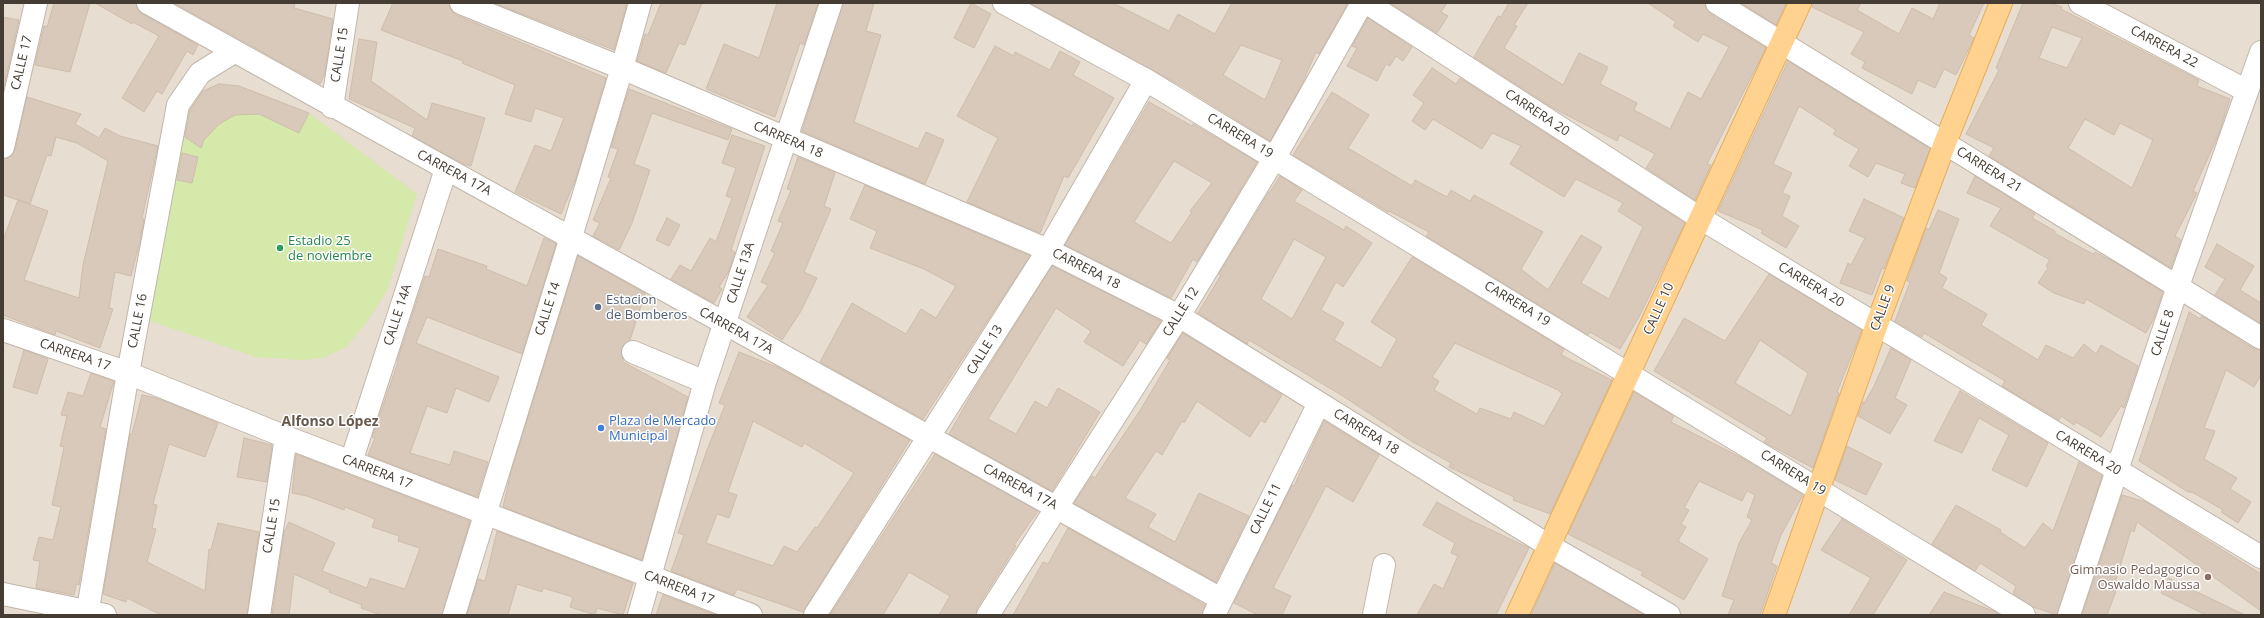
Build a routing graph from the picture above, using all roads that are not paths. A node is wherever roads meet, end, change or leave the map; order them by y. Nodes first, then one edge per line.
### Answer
1 (36, 3) edge
2 (348, 3) edge
3 (461, 3) edge
4 (640, 3) edge
5 (831, 3) edge
6 (1004, 3) edge
7 (1362, 3) edge
8 (1368, 3) edge
9 (1717, 3) edge
10 (1800, 3) edge
11 (2001, 3) edge
12 (2080, 3) edge
13 (150, 4) edge
14 (1782, 43) junction
15 (234, 52) junction
16 (2261, 52) edge
17 (622, 68) junction
18 (1146, 80) junction
19 (2248, 91) junction
20 (332, 107) junction
21 (785, 139) junction
22 (1945, 143) junction
23 (3, 146) edge
24 (1275, 157) junction
25 (446, 169) junction
26 (1700, 218) junction
27 (571, 237) junction
28 (1048, 250) junction
29 (2178, 286) junction
30 (1179, 316) junction
31 (1877, 324) junction
32 (724, 325) junction
33 (3, 330) edge
34 (2261, 338) edge
35 (633, 352) dead end
36 (128, 373) junction
37 (1630, 373) junction
38 (705, 382) junction
39 (1319, 403) junction
40 (286, 437) junction
41 (929, 438) junction
42 (351, 462) junction
43 (2118, 471) junction
44 (1818, 488) junction
45 (1057, 507) junction
46 (484, 514) junction
47 (1548, 545) junction
48 (2261, 557) edge
49 (1384, 565) dead end
50 (650, 577) junction
51 (3, 594) edge
52 (1218, 607) edge
53 (93, 614) edge
54 (259, 615) edge
55 (454, 615) edge
56 (639, 615) edge
57 (751, 615) edge
58 (815, 615) edge
59 (988, 615) edge
60 (1374, 615) edge
61 (1517, 615) edge
62 (1669, 615) edge
63 (1774, 615) edge
64 (2024, 615) edge
65 (2069, 615) edge

1 - 23 street, CALLE 17
2 - 20 street, CALLE 15
3 - 17 street, CARRERA 18
4 - 17 street, CALLE 14
5 - 21 street, CALLE 13A
6 - 18 street, CARRERA 19
7 - 24 street, CALLE 12
8 - 26 street, CARRERA 20
9 - 14 street, CARRERA 21
10 - 14 main road, CALLE 10
11 - 22 main road, CALLE 9
12 - 19 street, CARRERA 22
13 - 15 street, CARRERA 17A
14 - 22 street, CARRERA 21
14 - 26 main road, CALLE 10
15 - 20 street, CARRERA 17A
15 - 36 street, CALLE 16
16 - 19 street, CALLE 8
17 - 21 street, CARRERA 18
17 - 27 street, CALLE 14
18 - 24 street, CARRERA 19
18 - 28 street, CALLE 13
19 - 29 street, CALLE 8
20 - 25 street, CARRERA 17A
21 - 28 street, CARRERA 18
21 - 32 street, CALLE 13A
22 - 29 street, CARRERA 21
22 - 31 main road, CALLE 9
24 - 30 street, CALLE 12
24 - 37 street, CARRERA 19
25 - 27 street, CARRERA 17A
25 - 42 street, CALLE 14A
26 - 31 street, CARRERA 20
26 - 37 main road, CALLE 10
27 - 32 street, CARRERA 17A
27 - 46 street, CALLE 14
28 - 30 street, CARRERA 18
28 - 41 street, CALLE 13
29 - 34 street, CARRERA 21
29 - 43 street, CALLE 8
30 - 39 street, CARRERA 18
30 - 45 street, CALLE 12
31 - 43 street, CARRERA 20
31 - 44 main road, CALLE 9
32 - 38 street, CALLE 13A
32 - 41 street, CARRERA 17A
33 - 36 street, CARRERA 17
35 - 38 street
36 - 40 street, CARRERA 17
36 - 53 street, CALLE 16
37 - 44 street, CARRERA 19
37 - 47 main road, CALLE 10
38 - 50 street, CALLE 13A
39 - 47 street, CARRERA 18
39 - 52 street, CALLE 11
40 - 42 street, CARRERA 17
40 - 54 street, CALLE 15
41 - 45 street, CARRERA 17A
41 - 58 street, CALLE 13
42 - 46 street, CARRERA 17
43 - 48 street, CARRERA 20
43 - 65 street, CALLE 8
44 - 63 main road, CALLE 9
44 - 64 street, CARRERA 19
45 - 52 street, CARRERA 17A
45 - 59 street, CALLE 12
46 - 50 street, CARRERA 17
46 - 55 street, CALLE 14
47 - 61 main road, CALLE 10
47 - 62 street, CARRERA 18
49 - 60 street
50 - 56 street, CALLE 13A
50 - 57 street, CARRERA 17
51 - 53 street

